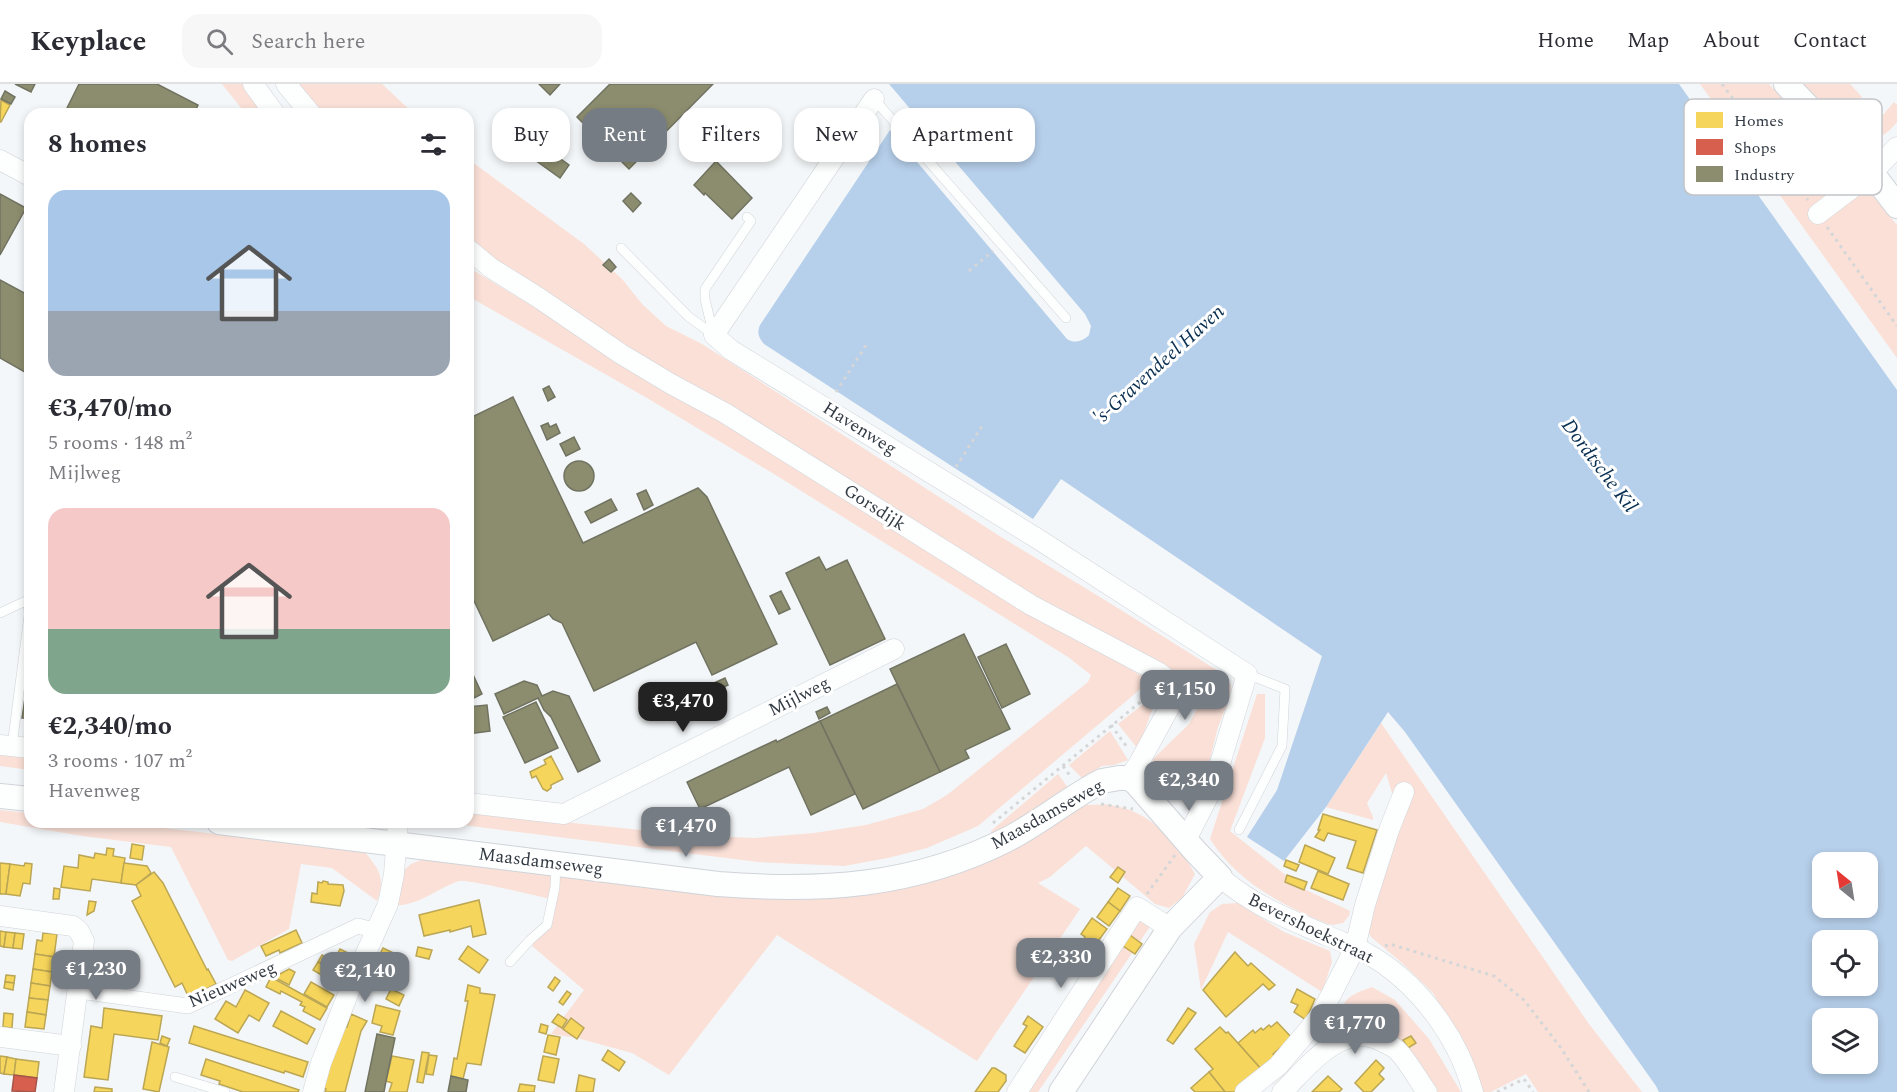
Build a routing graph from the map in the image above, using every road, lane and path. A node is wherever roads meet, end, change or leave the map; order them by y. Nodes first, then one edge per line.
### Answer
1 (252, 84) edge
2 (286, 84) edge
3 (1722, 84) edge
4 (1786, 84) edge
5 (874, 99) joint
6 (1733, 99) edge
7 (1800, 99) edge
8 (270, 108) edge
9 (306, 108) edge
10 (1897, 147) edge
11 (0, 160) edge
12 (1882, 163) edge
13 (24, 173) edge
14 (1882, 186) edge
15 (1805, 195) edge
16 (1843, 195) edge
17 (1897, 206) edge
18 (1818, 214) junction
19 (747, 217) dead end
20 (999, 246) dead end
21 (621, 248) dead end
22 (474, 254) edge
23 (474, 261) edge
24 (490, 268) junction
25 (969, 271) dead end
26 (1066, 318) dead end
27 (1897, 326) edge
28 (714, 335) junction
29 (867, 342) dead end
30 (836, 392) dead end
31 (984, 423) dead end
32 (954, 469) dead end
33 (24, 601) edge
34 (0, 610) edge
35 (894, 649) dead end
36 (24, 657) edge
37 (1247, 674) junction
38 (1167, 678) junction
39 (1111, 725) junction
40 (14, 742) edge
41 (1134, 771) junction
42 (1083, 792) junction
43 (1404, 792) dead end
44 (0, 796) edge
45 (24, 798) edge
46 (474, 804) edge
47 (1161, 812) junction
48 (991, 824) dead end
49 (317, 828) edge
50 (1239, 830) dead end
51 (398, 833) edge
52 (1186, 840) junction
53 (556, 863) junction
54 (1220, 877) junction
55 (1137, 907) junction
56 (0, 916) edge
57 (1170, 928) junction
58 (377, 932) junction
59 (1361, 950) junction
60 (510, 962) dead end
61 (78, 991) junction
62 (0, 1037) edge
63 (71, 1046) junction
64 (175, 1077) dead end
65 (64, 1092) edge
66 (225, 1092) edge
67 (313, 1092) edge
68 (1017, 1092) edge
69 (1061, 1092) edge
70 (1245, 1092) edge
71 (1282, 1092) edge
72 (1427, 1092) edge
73 (1473, 1092) edge
74 (1497, 1092) edge
75 (1533, 1092) edge
76 (1588, 1092) edge

1 - 8 street
2 - 9 street
3 - 6 path
4 - 7 street
5 - 26 lane
5 - 28 street
10 - 12 street
11 - 13 street
14 - 17 street
15 - 18 path
16 - 18 street
18 - 27 path
19 - 28 lane
20 - 25 path
21 - 28 lane
22 - 24 street, Gorsdijk
23 - 24 street, Gorsdijk
24 - 38 street, Gorsdijk
28 - 37 street, Havenweg
29 - 30 path
31 - 32 path
33 - 34 lane
35 - 46 street, Mijlweg
36 - 40 lane
37 - 50 lane, Havenweg
37 - 52 street
38 - 39 path, Maasdamseweg
38 - 41 street
39 - 41 path
39 - 48 path, Maasdamseweg
41 - 42 street, Maasdamseweg
41 - 47 street, Bevershoekstraat
42 - 47 path
42 - 53 street, Maasdamseweg
43 - 59 street
44 - 45 street
47 - 52 street, Bevershoekstraat
49 - 51 street, Maasdamseweg
51 - 53 street, Maasdamseweg
51 - 58 street
52 - 54 street, Bevershoekstraat
52 - 55 path
53 - 60 lane
54 - 57 street
54 - 59 street, Bevershoekstraat
55 - 57 street
55 - 68 street
56 - 61 street
57 - 69 street
58 - 61 street, Nieuweweg
58 - 67 street
59 - 70 street
59 - 73 street, Bevershoekstraat
59 - 76 path
61 - 63 street
62 - 63 street
63 - 65 street
64 - 66 lane
71 - 72 street
74 - 75 path

